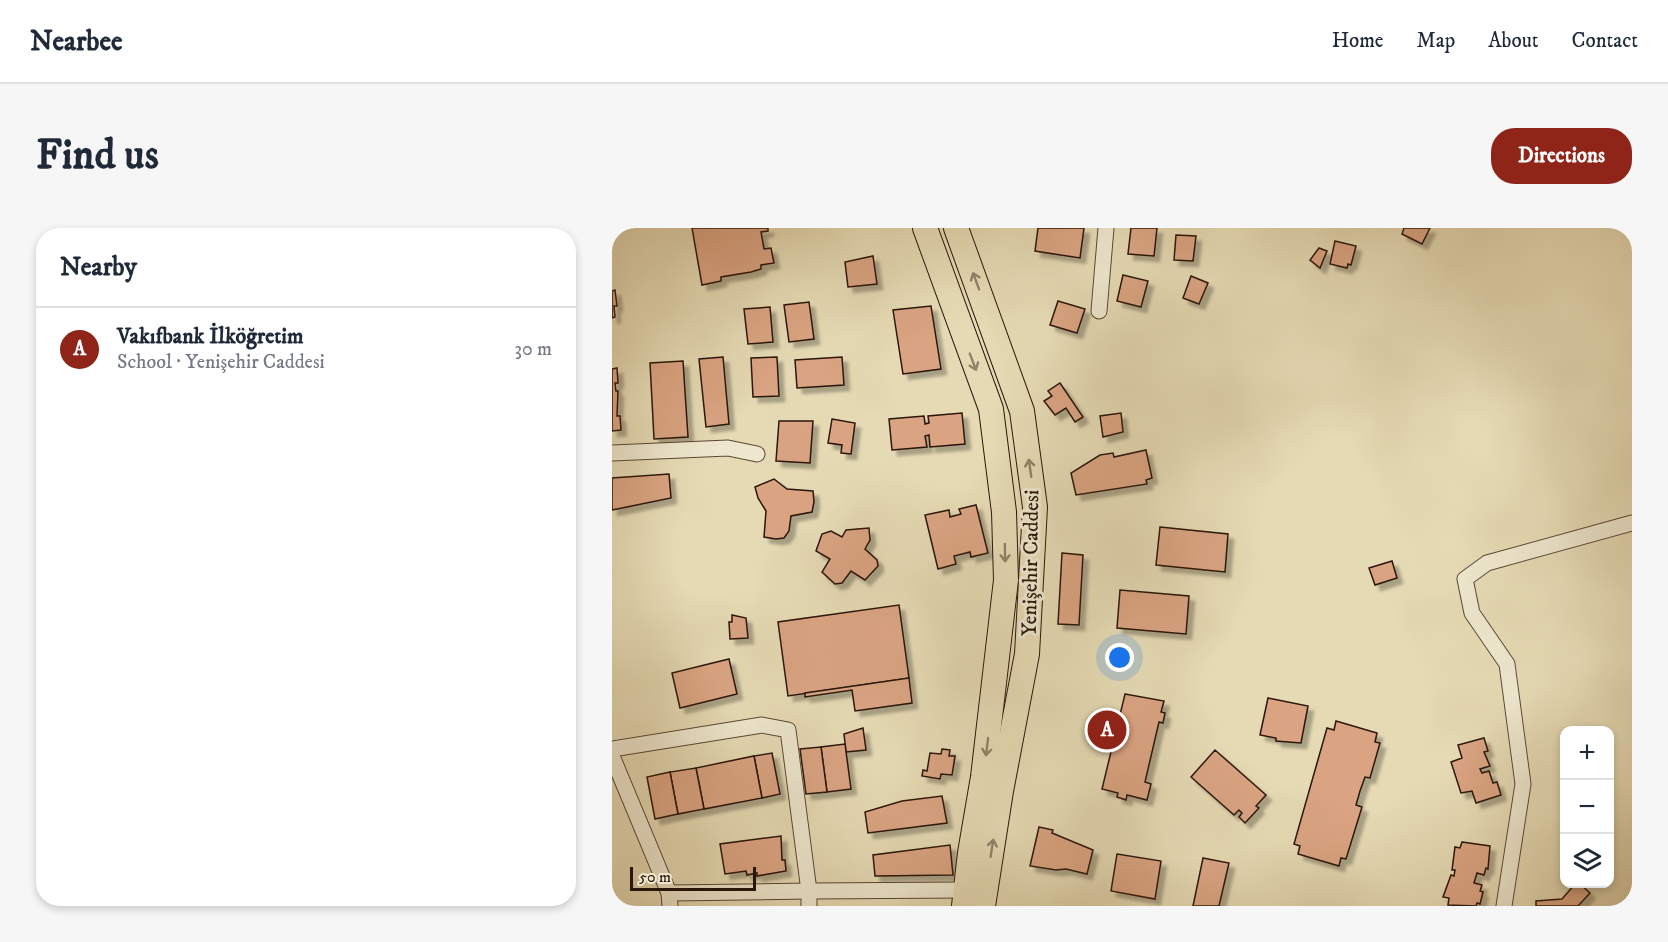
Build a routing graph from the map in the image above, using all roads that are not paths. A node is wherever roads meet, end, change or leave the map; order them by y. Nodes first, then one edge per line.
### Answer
1 (925, 228) edge
2 (956, 228) edge
3 (1106, 228) edge
4 (1099, 311) dead end
5 (612, 453) edge
6 (758, 454) dead end
7 (1632, 523) edge
8 (612, 749) edge
9 (612, 756) edge
10 (809, 898) edge
11 (669, 899) edge
12 (971, 901) edge
13 (1504, 906) edge

1 -> 12 main road, Yenişehir Caddesi
12 -> 2 main road, Yenişehir Caddesi
3 - 4 street
5 - 6 street
7 - 13 street
8 - 10 street
9 - 11 street
10 - 11 street
10 - 12 street

